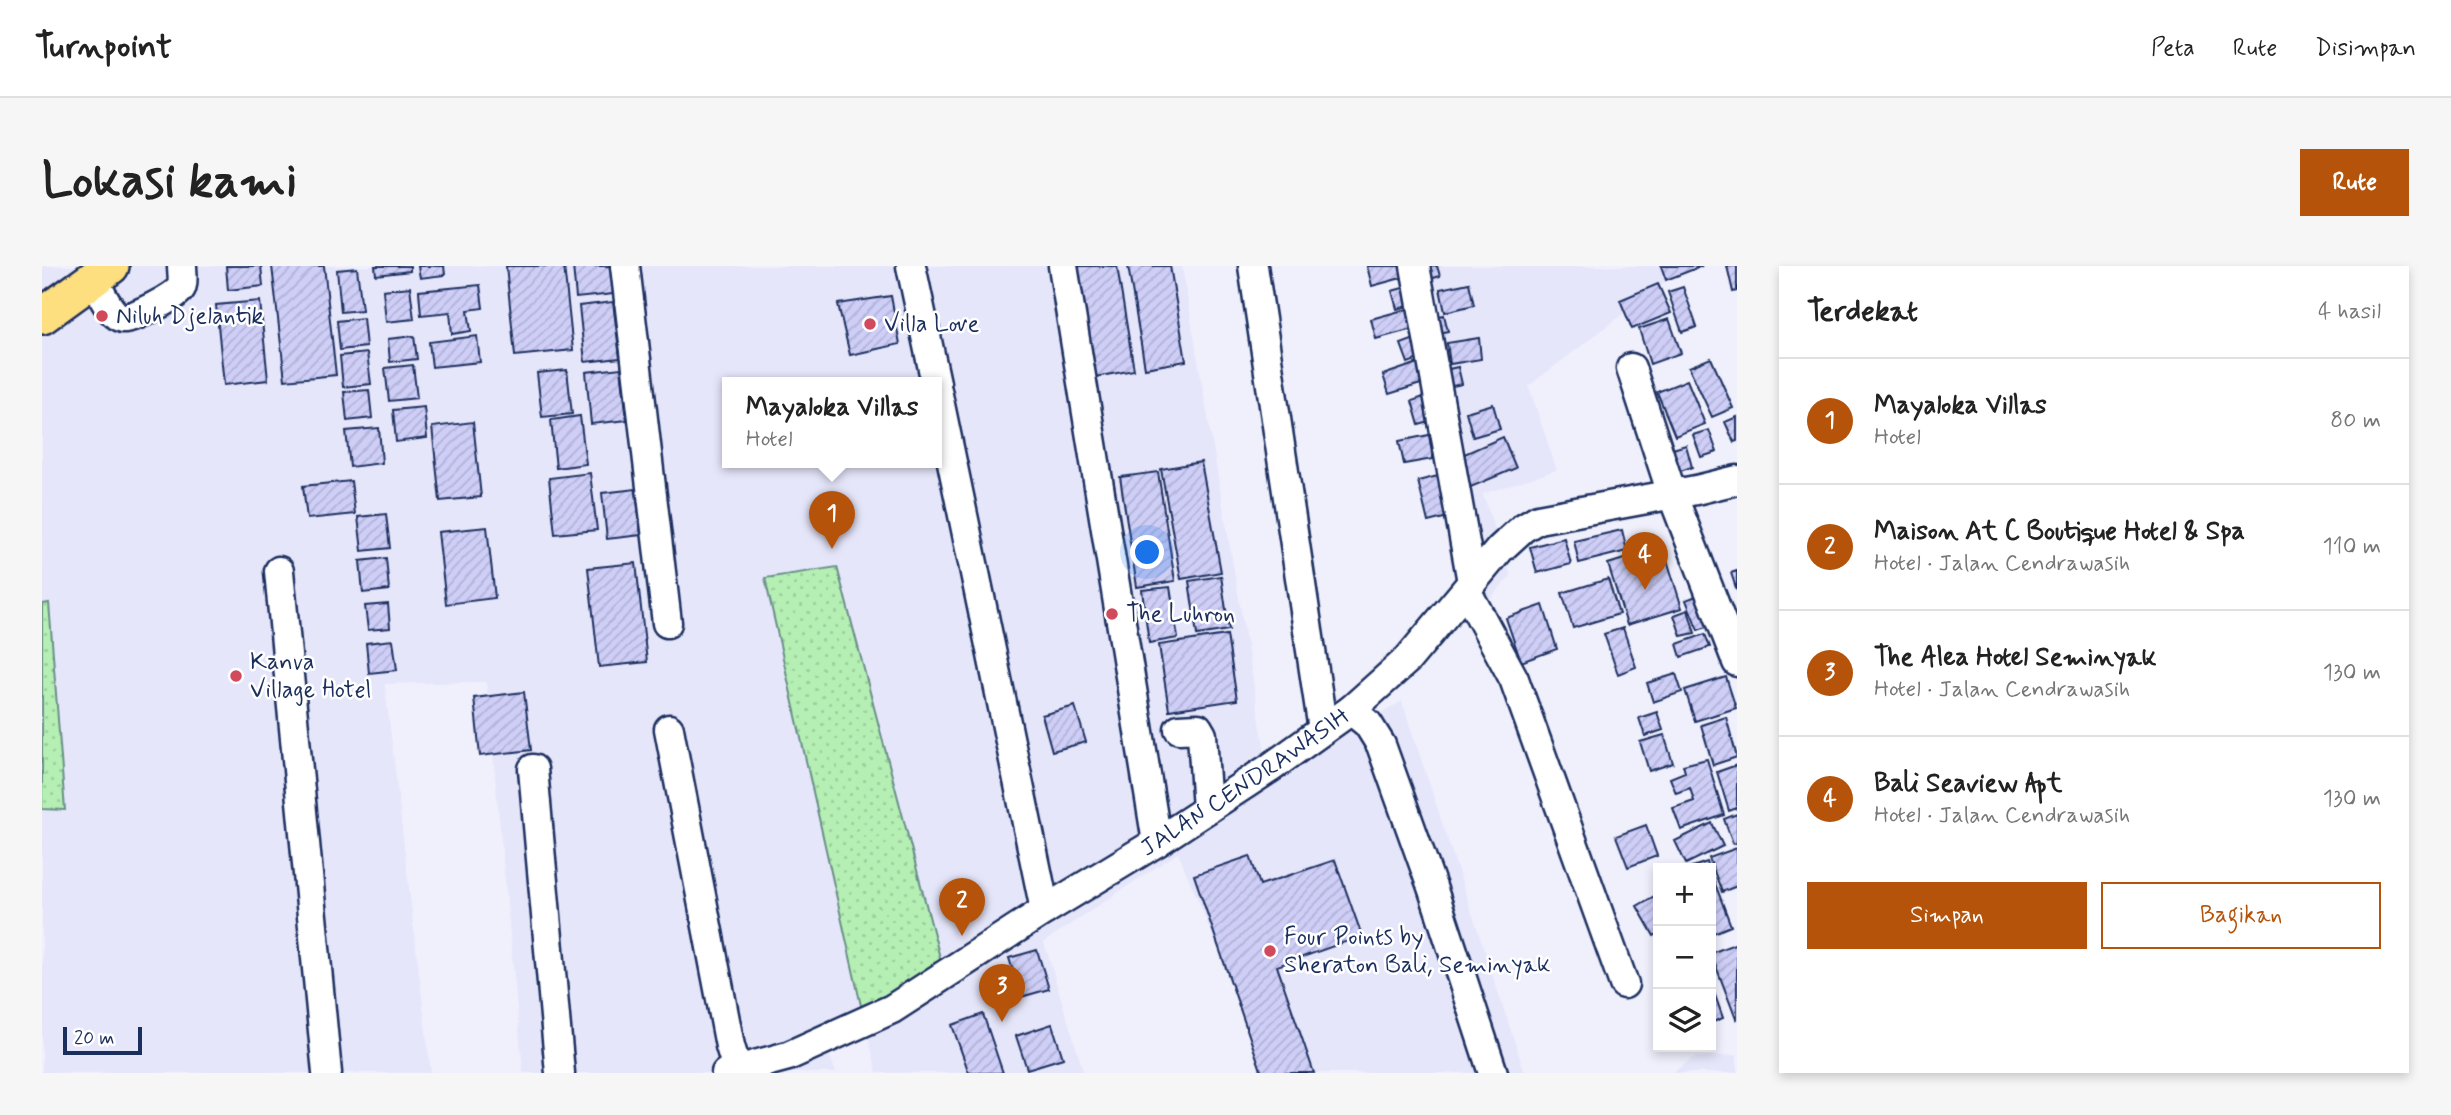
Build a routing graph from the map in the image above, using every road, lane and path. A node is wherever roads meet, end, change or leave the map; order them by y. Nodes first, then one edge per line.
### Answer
1 (182, 266) edge
2 (625, 266) edge
3 (911, 266) edge
4 (1063, 266) edge
5 (1253, 266) edge
6 (1415, 266) edge
7 (88, 275) edge
8 (42, 316) edge
9 (1631, 368) dead end
10 (935, 377) edge
11 (942, 414) edge
12 (1737, 480) edge
13 (1672, 494) junction
14 (279, 571) dead end
15 (1469, 587) junction
16 (667, 622) dead end
17 (1737, 662) edge
18 (1351, 710) junction
19 (669, 729) dead end
20 (1179, 729) dead end
21 (1323, 730) junction
22 (533, 769) dead end
23 (1207, 809) junction
24 (1157, 842) junction
25 (1045, 910) junction
26 (1624, 984) dead end
27 (731, 1071) edge
28 (327, 1073) edge
29 (560, 1073) edge
30 (1493, 1073) edge

1 - 7 street
2 - 16 street
3 - 10 street
4 - 24 street
5 - 21 street
6 - 15 street
7 - 8 main road
9 - 13 street
11 - 25 street
12 - 13 street, JALAN CENDRAWASIH
13 - 15 street, JALAN CENDRAWASIH
13 - 17 street
14 - 28 street
15 - 18 street, JALAN CENDRAWASIH
15 - 26 street
18 - 21 street, JALAN CENDRAWASIH
18 - 30 street
19 - 27 street
20 - 23 street
21 - 23 street, JALAN CENDRAWASIH
22 - 29 street
23 - 24 street, JALAN CENDRAWASIH
24 - 25 street, JALAN CENDRAWASIH
25 - 27 street, JALAN CENDRAWASIH

